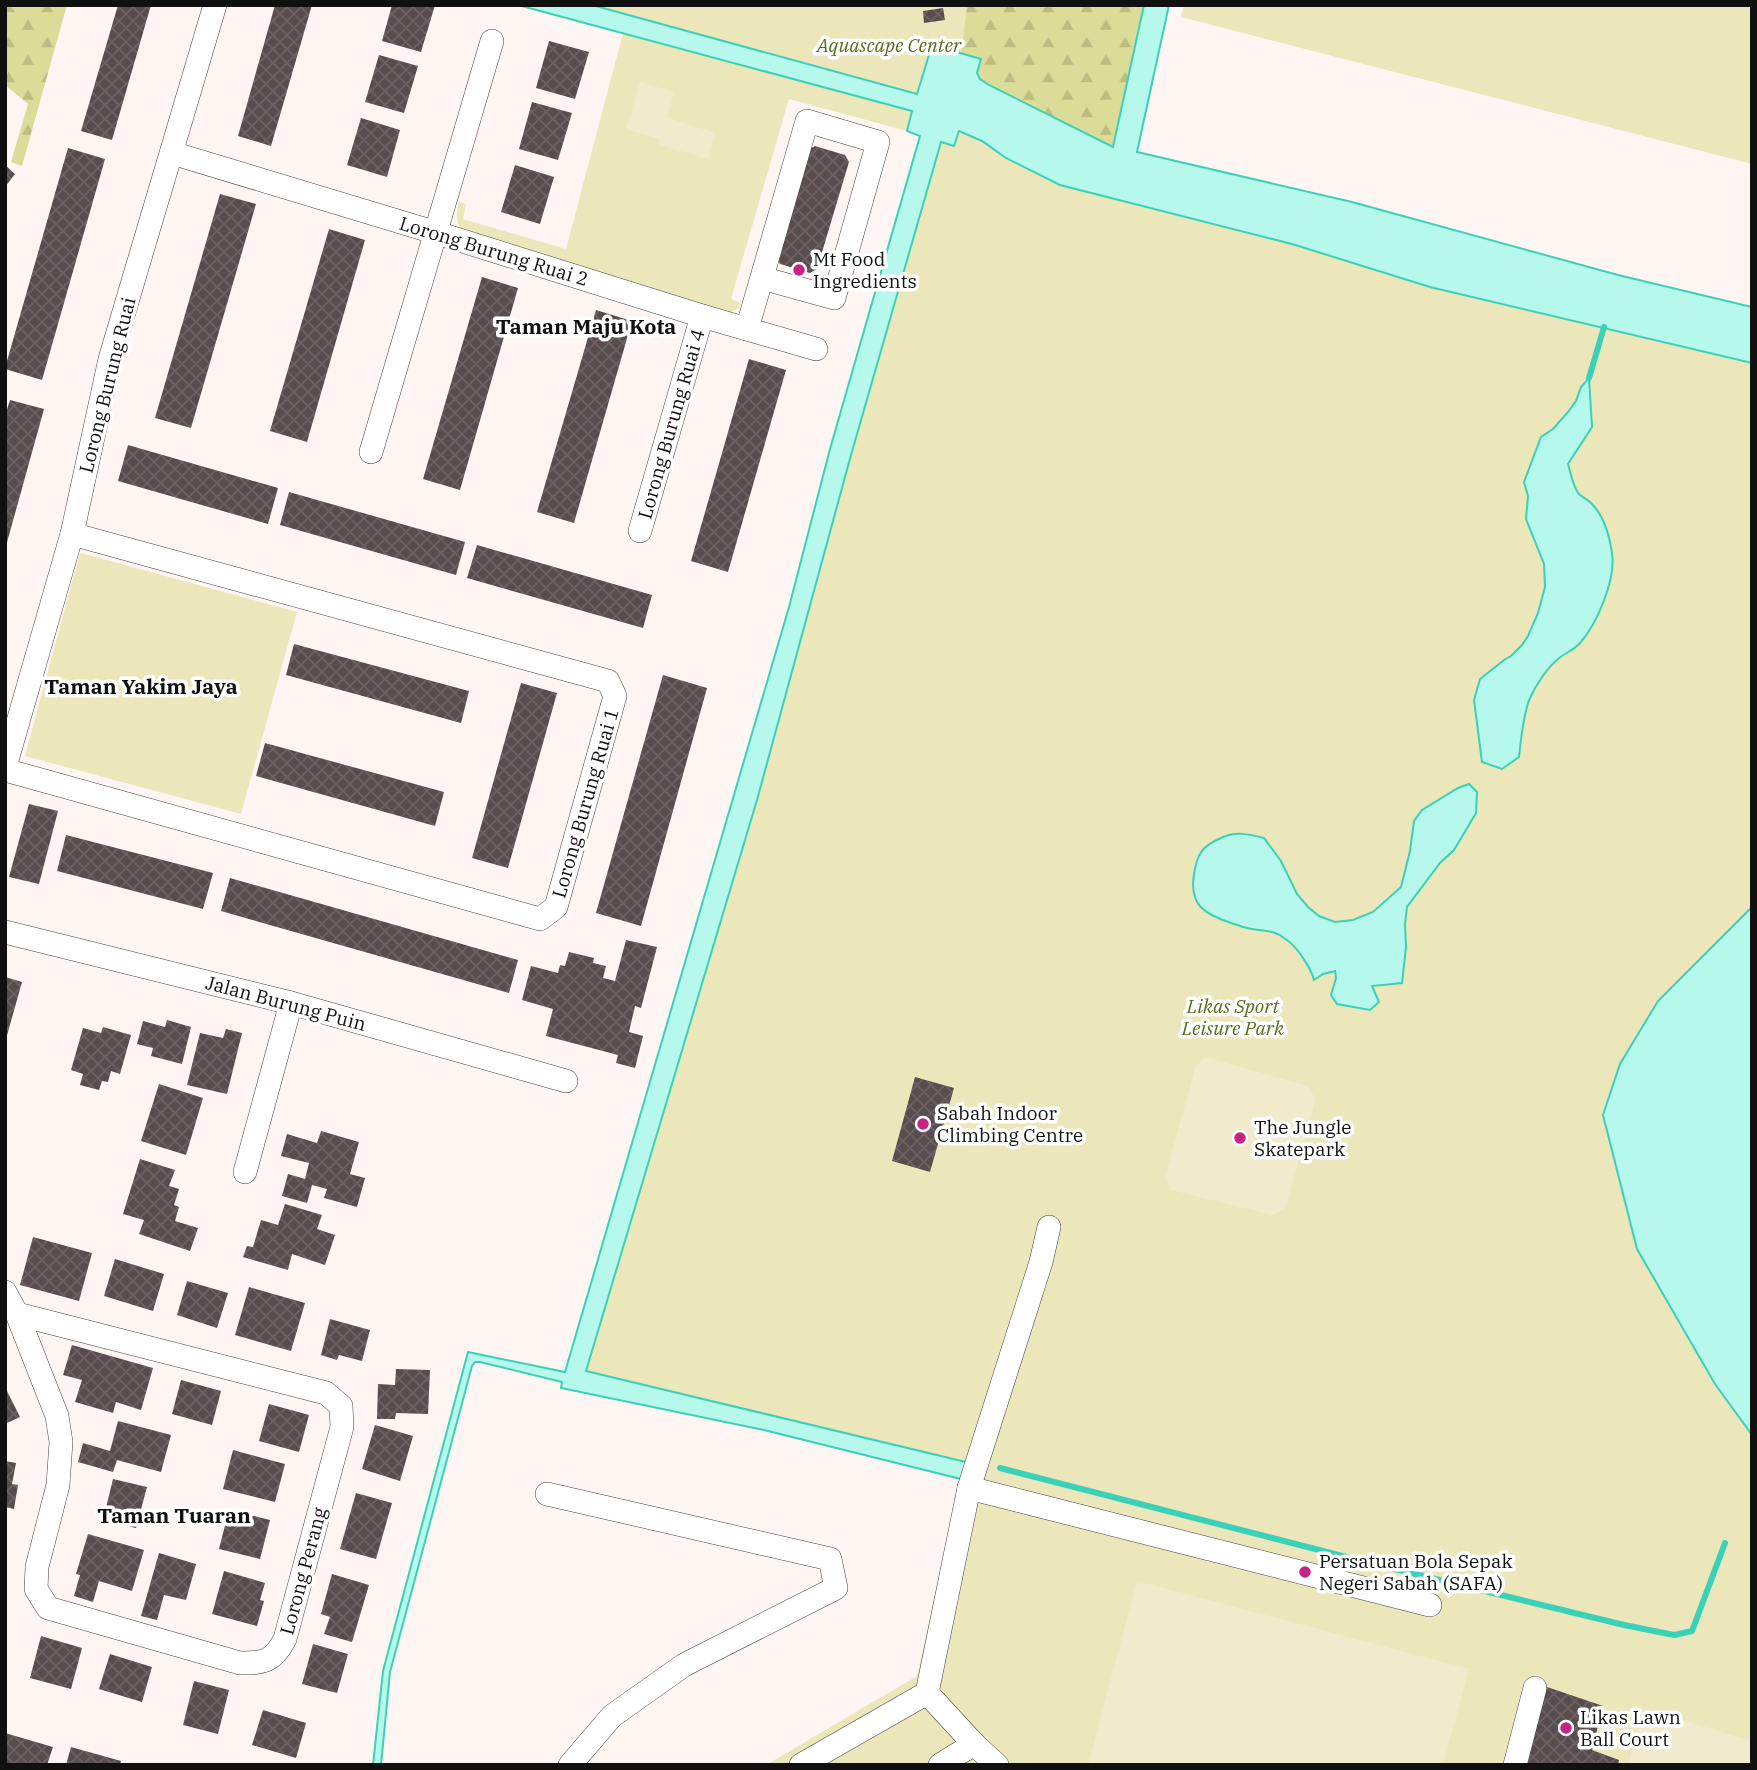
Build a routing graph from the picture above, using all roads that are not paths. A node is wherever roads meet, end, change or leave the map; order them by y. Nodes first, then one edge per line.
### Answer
1 (215, 5) edge
2 (492, 41) dead end
3 (172, 153) junction
4 (437, 233) junction
5 (762, 278) junction
6 (702, 316) junction
7 (747, 329) junction
8 (816, 349) dead end
9 (371, 452) dead end
10 (640, 531) dead end
11 (72, 534) junction
12 (5, 768) edge
13 (5, 932) edge
14 (291, 1003) junction
15 (566, 1081) dead end
16 (245, 1172) dead end
17 (1049, 1227) dead end
18 (5, 1292) edge
19 (17, 1314) junction
20 (969, 1488) junction
21 (547, 1494) dead end
22 (1430, 1605) dead end
23 (1535, 1688) dead end
24 (927, 1693) junction
25 (974, 1744) junction
26 (570, 1765) edge
27 (801, 1765) edge
28 (940, 1765) edge
29 (997, 1765) edge
30 (1515, 1765) edge

1 - 3 street, Lorong Burung Ruai
2 - 4 street
3 - 4 street, Lorong Burung Ruai 2
3 - 11 street, Lorong Burung Ruai
4 - 6 street, Lorong Burung Ruai 2
4 - 9 street
5 - 5 street
5 - 7 street
6 - 7 street, Lorong Burung Ruai 2
6 - 10 street, Lorong Burung Ruai 4
7 - 8 street, Lorong Burung Ruai 2
11 - 12 street, Lorong Burung Ruai
11 - 12 street, Lorong Burung Ruai 1
13 - 14 street, Jalan Burung Puin
14 - 15 street, Jalan Burung Puin
14 - 16 street
17 - 20 street
18 - 19 street, Lorong Perang
19 - 19 street, Lorong Perang
20 - 22 street
20 - 24 street
21 - 26 street
23 - 30 street
24 - 25 street
24 - 27 street
25 - 28 street
25 - 29 street

